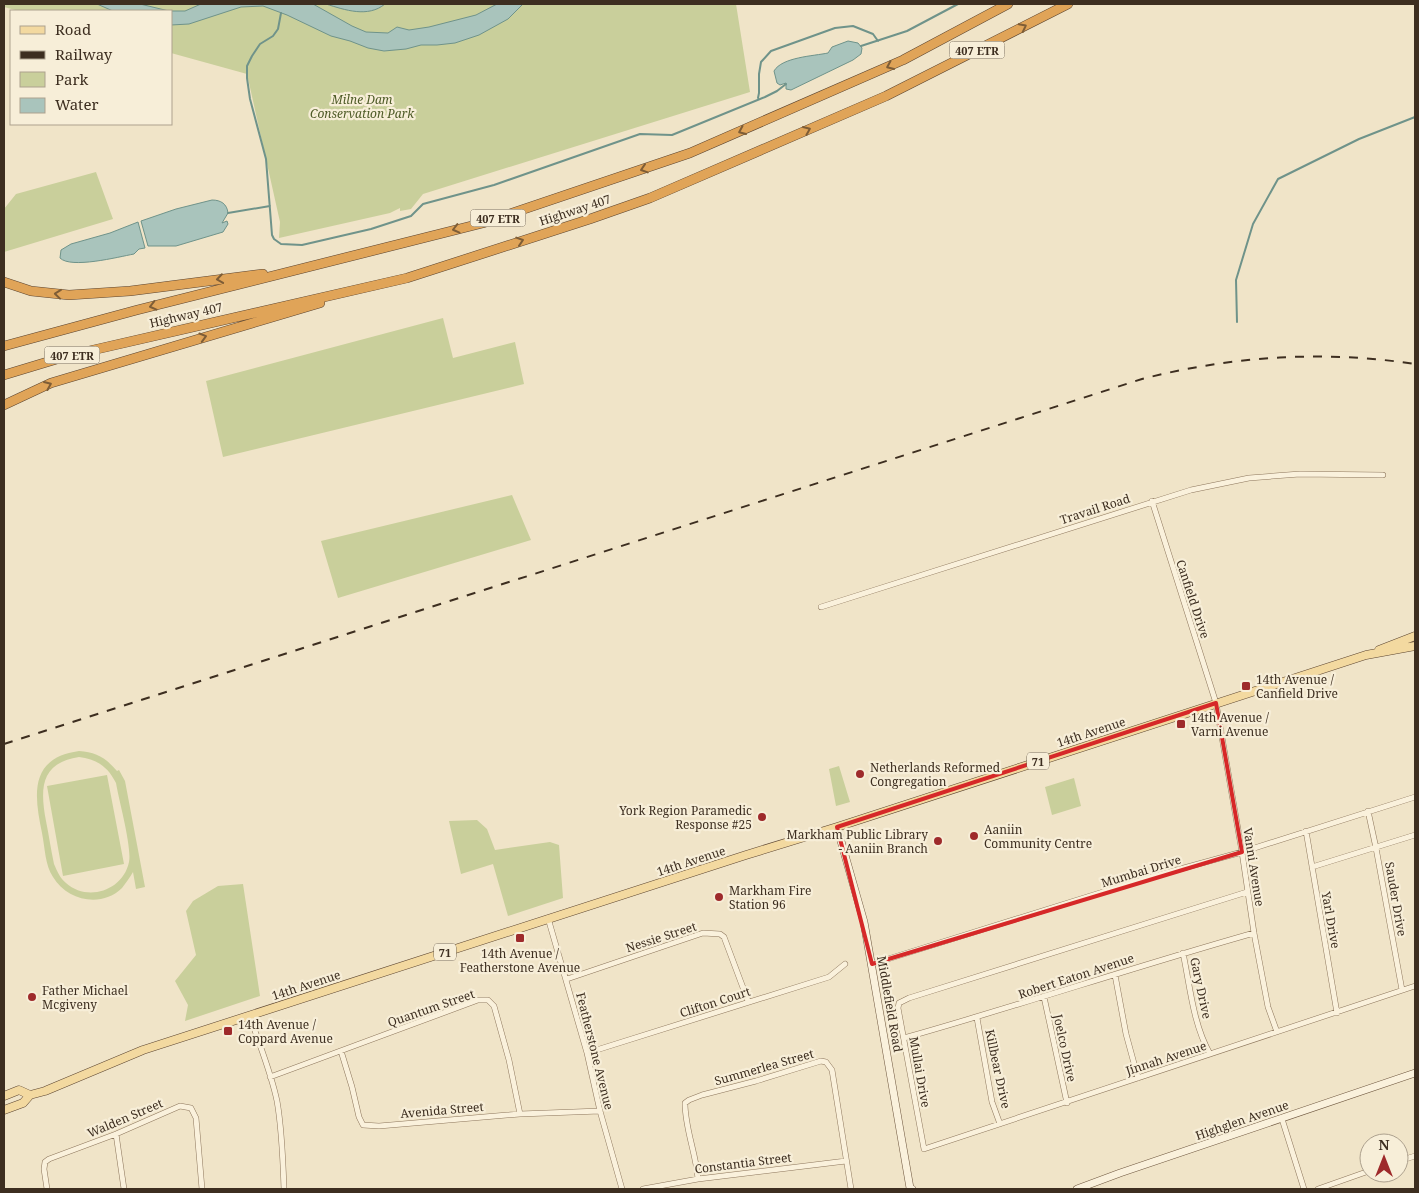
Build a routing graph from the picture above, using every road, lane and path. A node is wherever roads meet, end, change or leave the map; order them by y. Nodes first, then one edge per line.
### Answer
1 (1008, 4) edge
2 (1068, 4) edge
3 (303, 268) junction
4 (407, 278) junction
5 (4, 282) edge
6 (4, 346) edge
7 (4, 375) edge
8 (4, 405) edge
9 (1383, 474) dead end
10 (1152, 501) junction
11 (821, 607) dead end
12 (1415, 636) edge
13 (1415, 646) edge
14 (1363, 656) junction
15 (1216, 703) junction
16 (1415, 797) edge
17 (1368, 811) junction
18 (838, 827) junction
19 (1306, 832) junction
20 (1415, 835) edge
21 (1376, 848) junction
22 (1242, 852) junction
23 (1312, 867) junction
24 (1247, 892) junction
25 (548, 918) junction
26 (1254, 932) junction
27 (1184, 953) junction
28 (845, 964) dead end
29 (872, 964) junction
30 (1115, 975) junction
31 (567, 979) junction
32 (1415, 986) edge
33 (1402, 990) junction
34 (1044, 997) junction
35 (748, 1002) junction
36 (1337, 1013) junction
37 (250, 1016) junction
38 (977, 1018) junction
39 (1277, 1032) junction
40 (904, 1038) junction
41 (341, 1051) junction
42 (587, 1053) junction
43 (1210, 1054) junction
44 (1415, 1073) edge
45 (270, 1077) junction
46 (1138, 1078) junction
47 (30, 1095) junction
48 (4, 1096) edge
49 (1067, 1102) junction
50 (4, 1110) edge
51 (600, 1111) junction
52 (520, 1114) junction
53 (1282, 1119) junction
54 (1000, 1124) junction
55 (116, 1134) junction
56 (924, 1149) joint
57 (846, 1161) junction
58 (1359, 1175) edge
59 (698, 1178) junction
60 (47, 1189) edge
61 (124, 1189) edge
62 (202, 1189) edge
63 (284, 1189) edge
64 (622, 1189) edge
65 (643, 1189) edge
66 (851, 1189) edge
67 (911, 1189) edge
68 (1077, 1189) edge
69 (1304, 1189) edge
70 (1318, 1189) edge

1 -> 3 highway, Highway 407 / 407 ETR
4 -> 2 highway, Highway 407 / 407 ETR
3 -> 5 highway
3 -> 6 highway, Highway 407 / 407 ETR
4 - 7 highway, Highway 407 / 407 ETR
8 -> 4 highway
9 - 10 street, Travail Road
10 - 11 street, Travail Road
10 - 15 street, Canfield Drive
12 - 14 main road, 14th Avenue / 71
13 - 14 main road, 14th Avenue / 71
14 - 15 main road, 14th Avenue / 71
15 - 18 main road, 14th Avenue / 71
15 - 22 street, Vanni Avenue
16 - 17 street, Mumbai Drive
17 - 19 street, Mumbai Drive
17 - 21 street, Sauder Drive
18 - 25 main road, 14th Avenue / 71
18 - 29 main road, Middlefield Road
19 - 22 street, Mumbai Drive
19 - 23 street, Yarl Drive
20 - 21 street
21 - 23 street
21 - 33 street, Sauder Drive
22 - 24 street, Vanni Avenue
22 - 29 street, Mumbai Drive
23 - 36 street, Yarl Drive
24 - 26 street, Vanni Avenue
24 - 40 street, Mullai Drive
25 - 31 street, Featherstone Avenue
25 - 37 main road, 14th Avenue / 71
26 - 27 street, Robert Eaton Avenue
26 - 39 street, Vanni Avenue
27 - 30 street, Robert Eaton Avenue
27 - 43 street, Gary Drive
28 - 35 street, Clifton Court
29 - 67 main road, Middlefield Road
30 - 34 street, Robert Eaton Avenue
30 - 46 street
31 - 35 street, Nessie Street
31 - 42 street, Featherstone Avenue
32 - 33 street, Jinnah Avenue
33 - 36 street, Jinnah Avenue
34 - 38 street, Robert Eaton Avenue
34 - 49 street, Joelco Drive
35 - 42 street, Clifton Court
36 - 39 street, Jinnah Avenue
37 - 45 street
37 - 47 main road, 14th Avenue / 71
38 - 40 street, Robert Eaton Avenue
38 - 54 street, Killbear Drive
39 - 43 street, Jinnah Avenue
40 - 56 street, Mullai Drive
41 - 45 street, Quantum Street
41 - 52 street, Avenida Street
41 - 52 street, Quantum Street
42 - 51 street, Featherstone Avenue
43 - 46 street, Jinnah Avenue
44 - 53 main road, Highglen Avenue
45 - 63 street
46 - 49 street, Jinnah Avenue
47 - 48 main road, 14th Avenue / 71
47 - 50 main road, 14th Avenue / 71
49 - 54 street, Jinnah Avenue
51 - 52 street, Avenida Street
51 - 64 street, Featherstone Avenue
53 - 68 main road, Highglen Avenue
53 - 69 street
54 - 56 street, Jinnah Avenue
55 - 60 street, Walden Street
55 - 61 street
55 - 62 street, Walden Street
57 - 59 street, Constantia Street
57 - 59 street, Summerlea Street
57 - 66 street, Summerlea Street
58 - 70 street
59 - 65 street, Constantia Street

